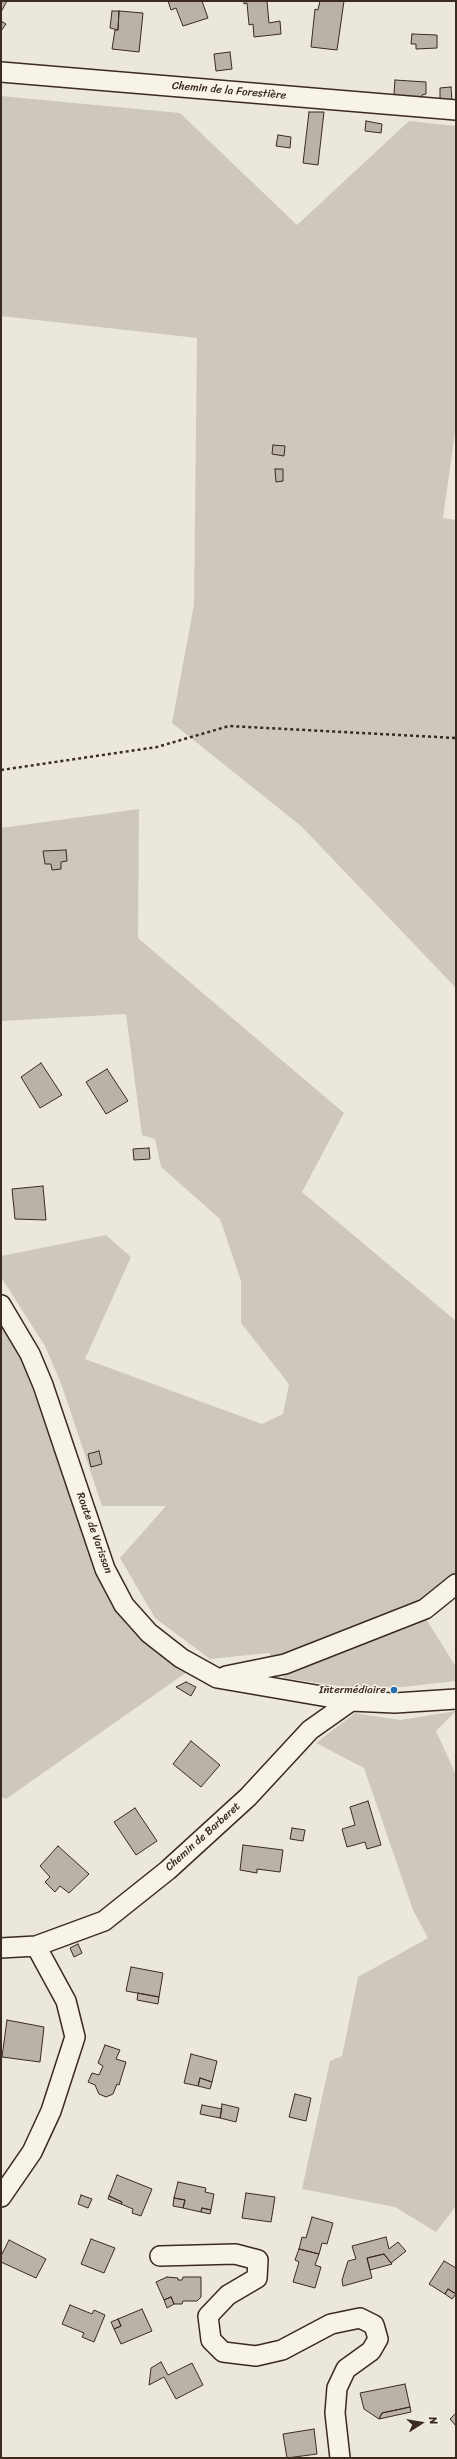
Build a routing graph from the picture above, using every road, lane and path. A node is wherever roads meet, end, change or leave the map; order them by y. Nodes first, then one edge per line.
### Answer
1 (1, 72) edge
2 (456, 110) edge
3 (456, 738) edge
4 (1, 770) edge
5 (1, 1305) edge
6 (456, 1584) edge
7 (217, 1678) junction
8 (456, 1699) edge
9 (351, 1700) junction
10 (36, 1946) junction
11 (1, 1948) edge
12 (1, 2197) edge
13 (160, 2256) dead end
14 (340, 2458) edge

1 - 2 street, Chemin de la Forestière
3 - 4 path
5 - 7 street, Route de Varissan
6 - 7 street
7 - 9 street, Route de Varissan
8 - 9 street, Route de Varissan
9 - 10 street, Chemin de Barberet
10 - 11 street, Chemin de Barberet
10 - 12 street
13 - 14 street

